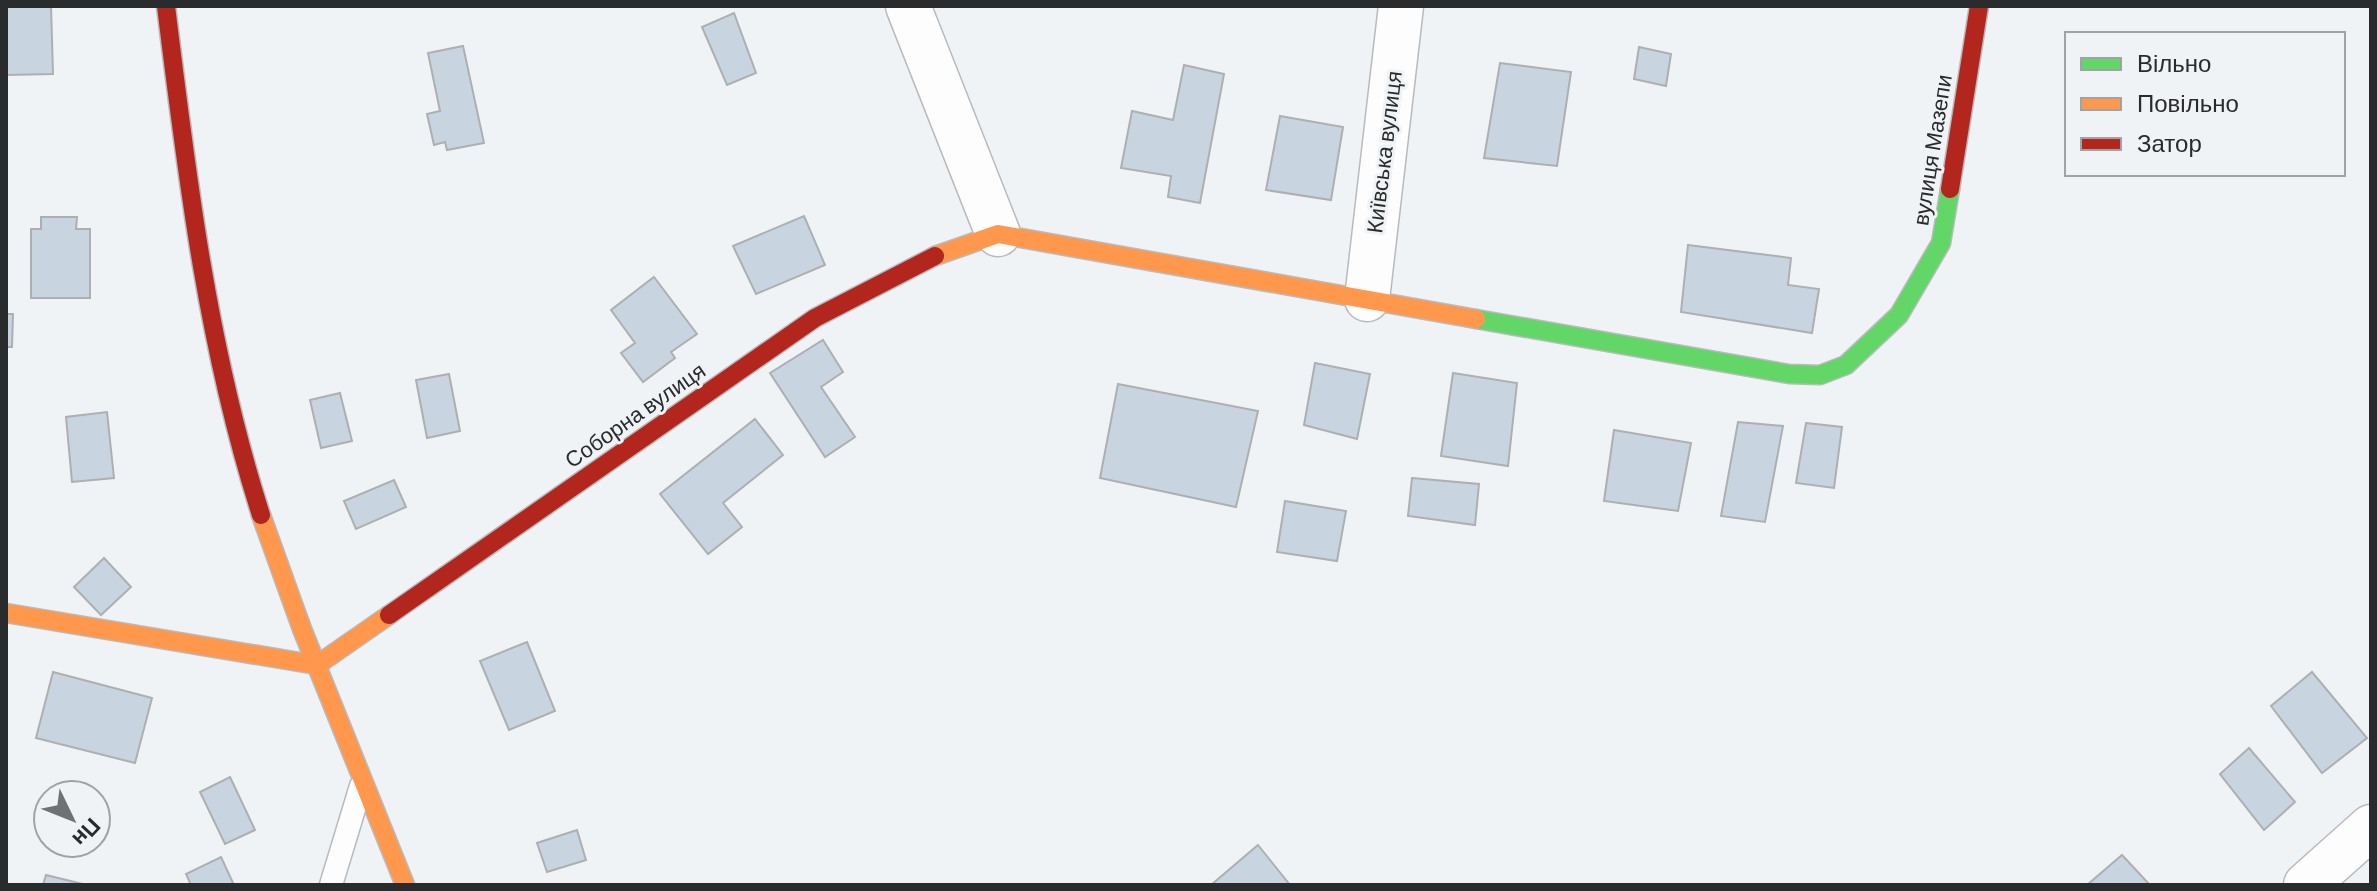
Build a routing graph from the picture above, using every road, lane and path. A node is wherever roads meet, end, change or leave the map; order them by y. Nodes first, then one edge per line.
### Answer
1 (166, 6) edge
2 (908, 6) edge
3 (1401, 6) edge
4 (1979, 6) edge
5 (998, 234) junction
6 (1367, 299) junction
7 (6, 613) edge
8 (317, 665) junction
9 (364, 777) junction
10 (2371, 827) edge
11 (331, 885) edge
12 (405, 885) edge
13 (2306, 885) edge

1 - 8 street
2 - 5 street
3 - 6 street, Київська вулиця
4 - 6 street, вулиця Мазепи
5 - 6 street
5 - 8 street, Соборна вулиця
7 - 8 street
8 - 9 street
9 - 11 lane
9 - 12 street
10 - 13 street

